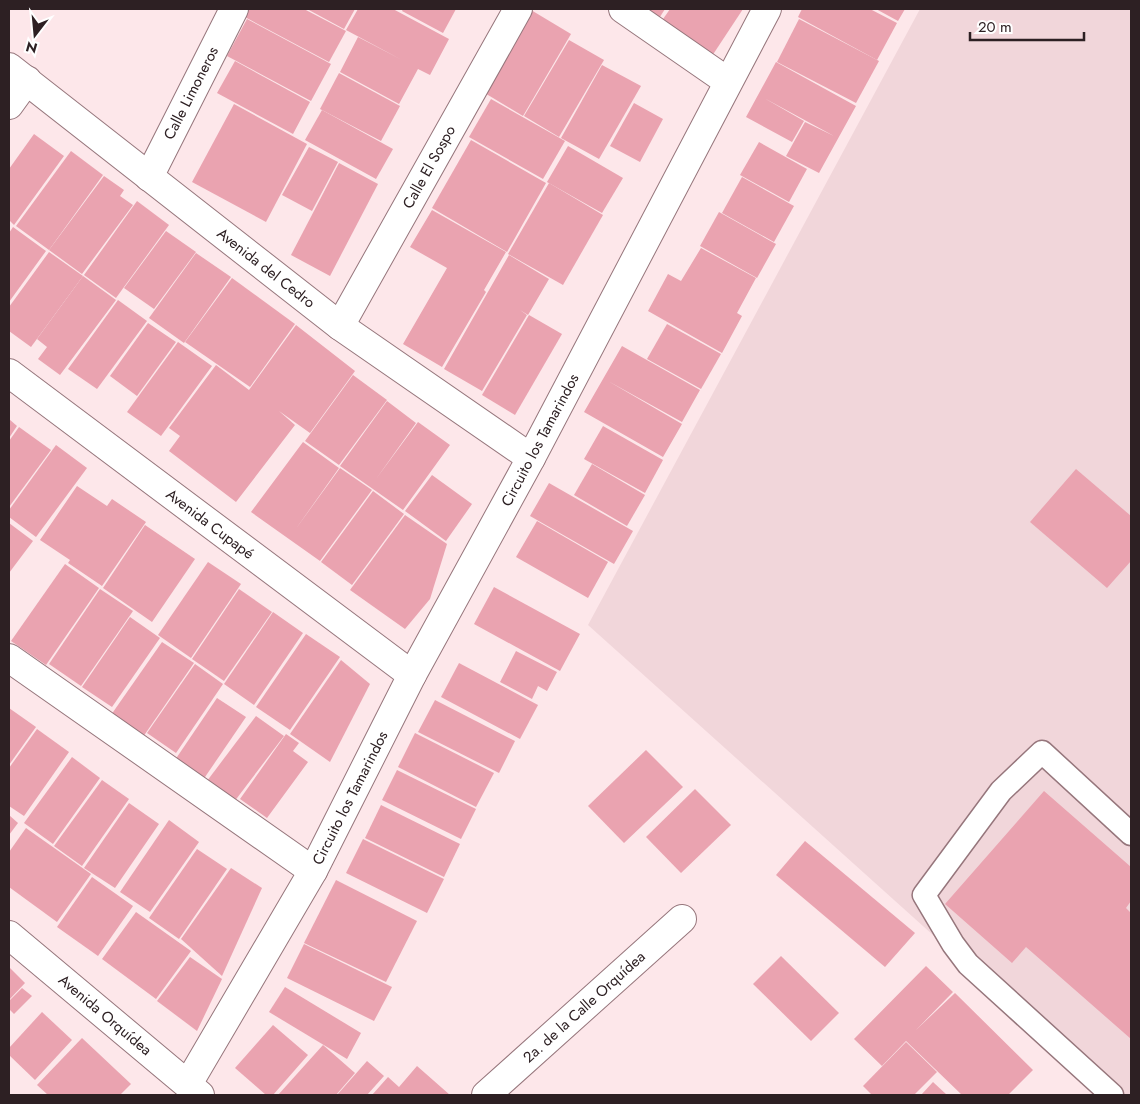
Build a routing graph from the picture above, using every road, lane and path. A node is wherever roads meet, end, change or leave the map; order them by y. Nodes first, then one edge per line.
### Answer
1 (234, 9) edge
2 (518, 9) edge
3 (623, 9) edge
4 (767, 9) edge
5 (18, 73) edge
6 (728, 81) junction
7 (9, 105) edge
8 (149, 177) junction
9 (340, 326) junction
10 (9, 373) edge
11 (531, 458) junction
12 (9, 658) edge
13 (412, 675) junction
14 (1131, 834) edge
15 (313, 871) junction
16 (682, 919) dead end
17 (9, 935) edge
18 (194, 1090) edge
19 (486, 1095) edge
20 (1112, 1095) edge

1 - 8 street, Calle Limoneros
2 - 9 street, Calle El Sospo
3 - 6 street
4 - 6 street, Circuito los Tamarindos
5 - 7 street
5 - 8 street, Avenida del Cedro
6 - 11 street, Circuito los Tamarindos
8 - 9 street, Avenida del Cedro
9 - 11 street, Avenida del Cedro
10 - 13 street, Avenida Cupapé
11 - 13 street, Circuito los Tamarindos
12 - 15 street, Circuito los Tamarindos
13 - 15 street, Circuito los Tamarindos
14 - 20 lane
15 - 18 street, Circuito los Tamarindos
16 - 19 street, 2a. de la Calle Orquídea
17 - 18 street, Avenida Orquídea

